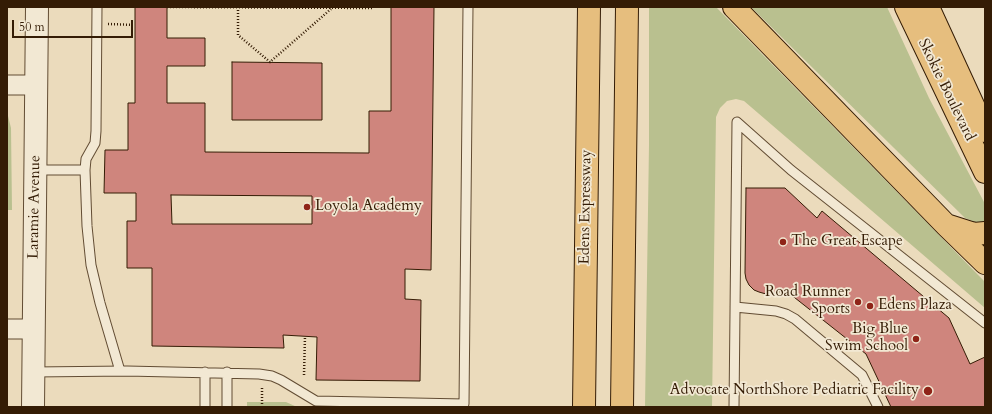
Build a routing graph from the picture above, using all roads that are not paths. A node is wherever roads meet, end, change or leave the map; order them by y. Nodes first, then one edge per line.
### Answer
1 (37, 7) edge
2 (97, 7) edge
3 (468, 7) edge
4 (589, 7) edge
5 (627, 7) edge
6 (734, 7) edge
7 (906, 7) edge
8 (928, 7) edge
9 (7, 84) edge
10 (37, 85) junction
11 (985, 131) edge
12 (36, 170) junction
13 (85, 170) junction
14 (985, 172) edge
15 (946, 225) junction
16 (985, 232) edge
17 (985, 263) edge
18 (734, 308) junction
19 (985, 323) edge
20 (7, 329) edge
21 (34, 329) junction
22 (120, 371) junction
23 (33, 372) junction
24 (205, 372) junction
25 (227, 372) junction
26 (33, 407) edge
27 (205, 407) edge
28 (227, 407) edge
29 (584, 407) edge
30 (622, 407) edge
31 (734, 407) edge
32 (878, 407) edge

1 - 10 street, Laramie Avenue
2 - 13 lane
3 - 25 lane
4 - 29 main road, Edens Expressway
5 - 30 main road
6 - 15 main road
7 - 14 main road, Skokie Boulevard
8 - 11 main road, Skokie Boulevard
9 - 10 street
10 - 12 street, Laramie Avenue
12 - 13 lane
12 - 21 street, Laramie Avenue
13 - 22 lane
15 - 16 main road
15 - 17 main road
18 - 19 lane
18 - 31 lane
18 - 32 lane
20 - 21 street
21 - 23 street, Laramie Avenue
22 - 23 lane
22 - 24 lane
23 - 26 street, Laramie Avenue
24 - 25 lane
24 - 27 lane
25 - 28 lane

